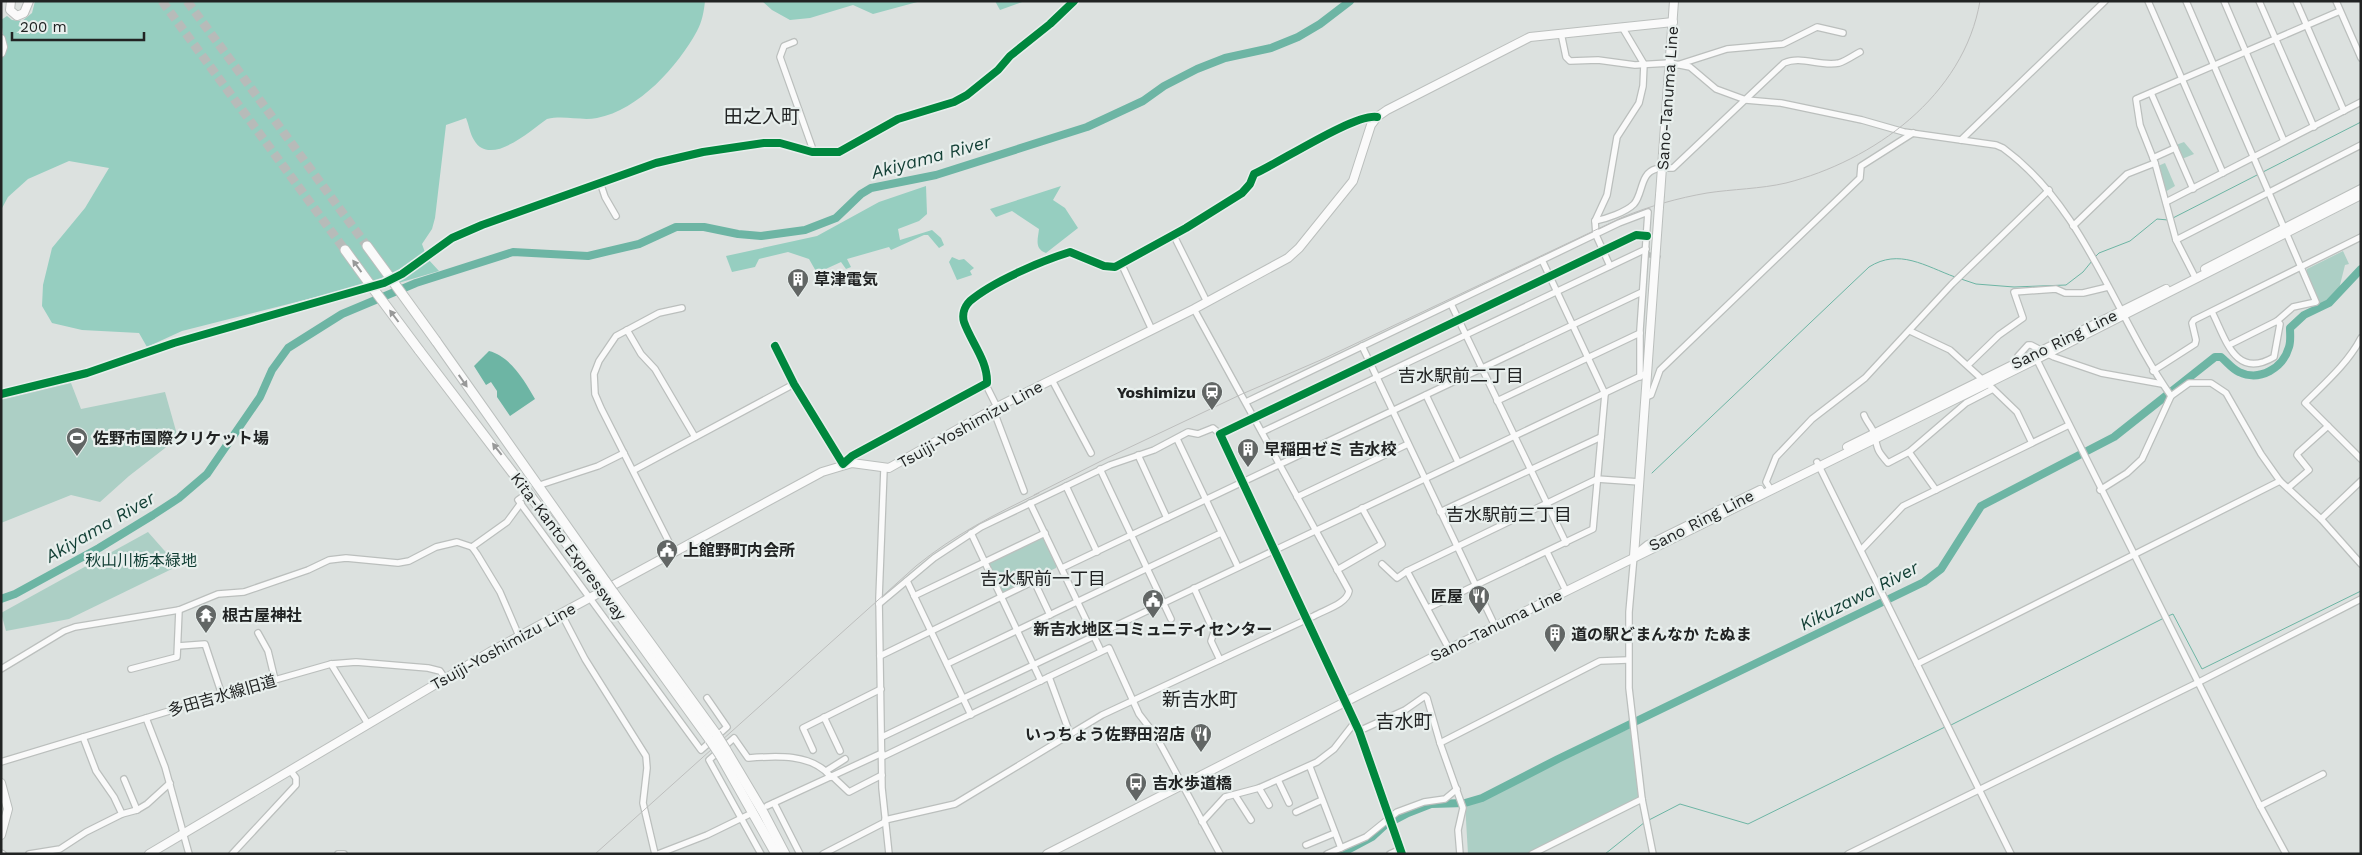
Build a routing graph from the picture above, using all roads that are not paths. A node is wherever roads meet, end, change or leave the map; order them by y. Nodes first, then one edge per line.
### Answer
1 (11, 1) edge
2 (29, 1) edge
3 (1074, 1) edge
4 (1674, 1) edge
5 (2105, 1) edge
6 (2148, 1) edge
7 (2186, 1) edge
8 (2224, 1) edge
9 (2259, 1) edge
10 (2296, 1) edge
11 (2336, 1) edge
12 (2340, 11) junction
13 (1673, 22) junction
14 (2307, 26) junction
15 (1622, 27) junction
16 (1561, 33) junction
17 (1843, 33) dead end
18 (2276, 40) junction
19 (794, 42) dead end
20 (1860, 52) dead end
21 (2246, 52) junction
22 (2361, 58) edge
23 (1644, 64) junction
24 (1674, 64) junction
25 (2214, 67) junction
26 (2183, 81) junction
27 (2151, 93) junction
28 (1746, 100) junction
29 (2361, 102) edge
30 (2344, 111) junction
31 (1377, 117) junction
32 (2314, 127) junction
33 (1913, 133) junction
34 (1961, 140) junction
35 (2284, 141) junction
36 (2361, 144) edge
37 (2175, 148) junction
38 (812, 152) junction
39 (2254, 157) junction
40 (2154, 161) junction
41 (1668, 168) dead end
42 (1656, 169) dead end
43 (2223, 173) junction
44 (600, 182) junction
45 (2193, 188) junction
46 (2361, 189) edge
47 (2049, 190) junction
48 (2269, 192) junction
49 (2361, 195) edge
50 (2166, 202) junction
51 (616, 216) dead end
52 (1595, 221) junction
53 (2073, 226) junction
54 (2286, 230) junction
55 (1173, 234) junction
56 (1596, 235) junction
57 (1647, 236) junction
58 (2361, 237) edge
59 (2176, 240) junction
60 (367, 246) tunnel mouth
61 (345, 250) tunnel mouth
62 (1603, 250) junction
63 (1646, 252) junction
64 (1542, 260) junction
65 (1121, 263) junction
66 (1610, 266) junction
67 (2302, 267) junction
68 (1549, 276) junction
69 (2195, 277) junction
70 (2108, 287) junction
71 (1557, 292) junction
72 (1642, 292) junction
73 (1207, 302) junction
74 (1451, 304) junction
75 (682, 308) dead end
76 (1194, 309) junction
77 (2212, 312) junction
78 (2122, 314) junction
79 (1458, 319) junction
80 (2277, 321) junction
81 (1573, 325) junction
82 (627, 330) junction
83 (1152, 330) junction
84 (1910, 331) junction
85 (1640, 334) junction
86 (1466, 335) junction
87 (2361, 338) edge
88 (2229, 345) junction
89 (775, 346) dead end
90 (1362, 346) junction
91 (2045, 352) junction
92 (2018, 356) dead end
93 (2035, 357) junction
94 (1588, 358) junction
95 (1369, 362) junction
96 (1968, 365) junction
97 (1482, 369) junction
98 (2153, 371) junction
99 (1644, 375) junction
100 (1376, 377) junction
101 (1052, 380) junction
102 (794, 384) junction
103 (1988, 384) junction
104 (2162, 384) junction
105 (986, 385) junction
106 (1, 394) edge
107 (1605, 394) junction
108 (1426, 395) junction
109 (2171, 396) junction
110 (1646, 397) junction
111 (1497, 401) junction
112 (1246, 402) junction
113 (995, 408) junction
114 (1392, 411) junction
115 (1864, 415) dead end
116 (1254, 417) junction
117 (2069, 425) junction
118 (2328, 426) junction
119 (1262, 432) junction
120 (1220, 434) junction
121 (1514, 436) junction
122 (1874, 436) junction
123 (695, 437) junction
124 (1602, 437) junction
125 (1177, 439) junction
126 (2032, 443) junction
127 (1408, 444) junction
128 (1909, 452) junction
129 (624, 453) junction
130 (1091, 453) dead end
131 (1138, 455) junction
132 (2361, 459) edge
133 (1458, 462) junction
134 (843, 464) junction
135 (1280, 464) junction
136 (1818, 464) junction
137 (884, 469) junction
138 (634, 470) junction
139 (1100, 470) junction
140 (1531, 471) junction
141 (1424, 478) junction
142 (1597, 479) junction
143 (2280, 481) junction
144 (2361, 481) edge
145 (1242, 482) junction
146 (1640, 482) junction
147 (543, 484) dead end
148 (1066, 486) junction
149 (1769, 488) junction
150 (2288, 488) junction
151 (1936, 490) junction
152 (2100, 490) junction
153 (1024, 491) dead end
154 (525, 495) dead end
155 (1297, 497) junction
156 (1206, 500) junction
157 (1030, 503) junction
158 (521, 504) junction
159 (1547, 504) junction
160 (1362, 508) junction
161 (1440, 512) junction
162 (1167, 518) junction
163 (2321, 519) junction
164 (1315, 530) junction
165 (971, 533) junction
166 (1045, 533) junction
167 (1221, 533) junction
168 (1132, 535) junction
169 (1566, 543) junction
170 (1457, 547) junction
171 (472, 548) junction
172 (1862, 549) junction
173 (1274, 550) junction
174 (674, 552) junction
175 (1097, 552) junction
176 (1546, 552) junction
177 (2134, 555) junction
178 (1634, 556) junction
179 (984, 563) junction
180 (1382, 564) dead end
181 (2361, 564) edge
182 (1238, 567) junction
183 (1062, 568) junction
184 (1147, 569) junction
185 (1337, 570) junction
186 (1407, 571) junction
187 (907, 581) junction
188 (602, 584) junction
189 (1475, 586) junction
190 (1194, 588) junction
191 (1566, 591) junction
192 (914, 596) junction
193 (591, 597) junction
194 (1001, 597) junction
195 (2361, 599) edge
196 (1078, 602) junction
197 (1163, 602) junction
198 (879, 604) junction
199 (1428, 608) junction
200 (179, 610) junction
201 (561, 613) junction
202 (1050, 615) junction
203 (1171, 619) dead end
204 (1306, 619) junction
205 (1495, 626) junction
206 (930, 631) junction
207 (1017, 631) junction
208 (258, 634) dead end
209 (519, 636) junction
210 (1094, 636) junction
211 (178, 646) junction
212 (1449, 649) junction
213 (1101, 651) junction
214 (880, 656) junction
215 (1220, 660) junction
216 (1628, 660) junction
217 (331, 664) junction
218 (947, 664) junction
219 (1033, 664) junction
220 (1917, 664) junction
221 (131, 669) dead end
222 (1, 670) edge
223 (1049, 677) junction
224 (445, 678) junction
225 (275, 680) junction
226 (1041, 681) junction
227 (2199, 682) junction
228 (881, 689) junction
229 (222, 695) junction
230 (707, 698) dead end
231 (963, 699) junction
232 (1133, 701) junction
233 (1345, 702) junction
234 (971, 715) junction
235 (824, 717) junction
236 (146, 718) junction
237 (1355, 722) junction
238 (368, 724) junction
239 (1359, 731) junction
240 (1070, 734) junction
241 (882, 737) junction
242 (83, 738) junction
243 (1440, 743) junction
244 (813, 750) dead end
245 (840, 751) dead end
246 (723, 752) junction
247 (882, 755) junction
248 (845, 759) dead end
249 (1, 762) edge
250 (1310, 767) junction
251 (290, 770) junction
252 (826, 771) junction
253 (2323, 774) dead end
254 (882, 775) junction
255 (832, 777) junction
256 (124, 779) dead end
257 (1278, 780) junction
258 (1, 782) edge
259 (170, 783) junction
260 (1183, 785) junction
261 (1259, 788) junction
262 (1457, 789) junction
263 (1979, 789) junction
264 (1235, 796) junction
265 (1642, 799) junction
266 (1322, 800) junction
267 (774, 803) junction
268 (1289, 803) dead end
269 (1269, 805) dead end
270 (767, 806) dead end
271 (2260, 806) junction
272 (138, 810) junction
273 (1296, 812) dead end
274 (122, 814) junction
275 (746, 816) junction
276 (1390, 816) junction
277 (1251, 820) dead end
278 (885, 821) junction
279 (1202, 822) junction
280 (185, 833) junction
281 (1335, 833) junction
282 (1, 836) edge
283 (1306, 845) dead end
284 (1341, 848) junction
285 (1402, 851) edge
286 (29, 854) edge
287 (149, 854) edge
288 (189, 854) edge
289 (232, 854) edge
290 (338, 854) edge
291 (344, 854) edge
292 (656, 854) edge
293 (761, 854) edge
294 (776, 854) edge
295 (785, 854) edge
296 (800, 854) edge
297 (823, 854) edge
298 (889, 854) edge
299 (1047, 854) edge
300 (1220, 854) edge
301 (1327, 854) edge
302 (1390, 854) edge
303 (1460, 854) edge
304 (1532, 854) edge
305 (1653, 854) edge
306 (1848, 854) edge
307 (2011, 854) edge
308 (2286, 854) edge

1 - 2 main road
3 - 38 street
4 - 13 main road, Sano-Tanuma Line
5 - 34 street
6 - 26 street
7 - 25 street
8 - 21 street
9 - 18 street
10 - 14 street
11 - 12 street
12 - 14 street
12 - 22 street
13 - 15 main road
13 - 24 main road, Sano-Tanuma Line
14 - 18 street
14 - 30 street
15 - 16 main road
15 - 23 street
16 - 23 street
16 - 31 main road
17 - 24 street
18 - 21 street
18 - 32 street
19 - 38 street
20 - 28 street
21 - 25 street
21 - 35 street
23 - 24 street
23 - 52 street
24 - 28 street
24 - 99 main road, Sano-Tanuma Line, bridge
25 - 26 street
25 - 39 street
26 - 27 street
26 - 43 street
27 - 37 street
27 - 40 street
28 - 33 street
28 - 41 street
29 - 30 street
30 - 32 street
31 - 55 street
31 - 73 main road, Tsuiji-Yoshimizu Line
32 - 35 street
33 - 34 street
33 - 110 street
34 - 47 street
35 - 39 street
36 - 48 street
37 - 40 street
37 - 45 street
38 - 44 street
39 - 43 street
39 - 48 street
40 - 50 street
40 - 53 street
42 - 52 street
43 - 45 street
44 - 51 street
44 - 106 street
45 - 50 street
46 - 54 main road, Sano Ring Line
47 - 53 street
47 - 84 street
48 - 54 street
48 - 59 street
49 - 54 main road, Sano Ring Line
50 - 59 street
52 - 56 street
53 - 70 street
54 - 67 street
54 - 69 main road, Sano Ring Line
55 - 65 street
55 - 73 street
56 - 57 street
56 - 62 street
56 - 64 street
57 - 62 street
57 - 63 street
58 - 67 street
59 - 69 street
60 -> 188 highway, Kita-Kanto Expressway, bridge
188 -> 61 highway, Kita-Kanto Expressway, bridge
62 - 66 street
62 - 68 street
63 - 66 street
63 - 72 street
64 - 68 street
64 - 74 street
65 - 83 street
65 - 105 street
66 - 71 street
67 - 77 street
67 - 80 street
68 - 71 street
68 - 79 street
69 - 78 main road, Sano Ring Line
70 - 78 street
70 - 96 street
71 - 81 street
71 - 86 street
72 - 81 street
72 - 85 street
73 - 76 main road, Tsuiji-Yoshimizu Line
74 - 79 street
74 - 90 street
75 - 82 street
76 - 83 main road, Tsuiji-Yoshimizu Line
76 - 112 street
77 - 88 street
77 - 98 street
78 - 91 main road, Sano Ring Line
78 - 98 street
79 - 86 street
79 - 95 street
80 - 88 street
80 - 88 street
81 - 94 street
81 - 97 street
82 - 123 street
82 - 129 street
83 - 101 main road, Tsuiji-Yoshimizu Line
84 - 96 street
84 - 149 street
85 - 94 street
85 - 99 street
86 - 97 street
86 - 100 street
87 - 118 street
89 - 102 street
90 - 95 street
90 - 112 street
91 - 92 street
91 - 93 main road, Sano Ring Line
91 - 104 street
93 - 103 main road, Sano Ring Line
93 - 117 street
94 - 107 street
94 - 111 street
95 - 100 street
95 - 116 street
96 - 103 street
97 - 108 street
97 - 111 street
98 - 104 street
99 - 107 street
99 - 110 main road
100 - 114 street
100 - 119 street
101 - 113 main road, Tsuiji-Yoshimizu Line
101 - 130 street
102 - 123 street
102 - 134 street
103 - 122 main road, Sano Ring Line
103 - 126 street
103 - 128 street
104 - 109 street
105 - 113 street
105 - 134 street
107 - 121 street
107 - 124 street
108 - 114 street
108 - 133 street
109 - 143 street
109 - 152 street
110 - 146 main road
111 - 121 street
112 - 116 street
113 - 137 main road, Tsuiji-Yoshimizu Line
113 - 153 street
114 - 127 street
114 - 135 street
115 - 122 street
116 - 119 street
116 - 120 street
117 - 126 street
117 - 152 street
118 - 132 street
118 - 150 street
119 - 135 street
120 - 125 street
120 - 145 street
121 - 133 street
121 - 140 street
122 - 128 street
122 - 136 main road, Sano Ring Line
123 - 138 street
124 - 140 street
124 - 142 street
125 - 131 street
125 - 156 street
126 - 151 street
127 - 141 street
127 - 155 street
128 - 151 street
129 - 138 street
129 - 147 street
131 - 139 street
131 - 162 street
133 - 141 street
134 - 137 main road, Tsuiji-Yoshimizu Line
134 - 174 main road, Tsuiji-Yoshimizu Line
135 - 145 street
135 - 155 street
136 - 149 main road, Sano Ring Line
136 - 172 street
137 - 198 street
138 - 174 street
139 - 148 street
139 - 168 street
140 - 159 street
140 - 161 street
141 - 160 street
141 - 161 street
142 - 146 street
142 - 159 street
142 - 169 street
143 - 150 street
143 - 177 street
144 - 163 street
145 - 156 street
145 - 173 street
146 - 178 main road
148 - 157 street
148 - 175 street
149 - 178 main road, Sano Ring Line
150 - 163 street
151 - 172 street
152 - 177 street
154 - 158 street
155 - 164 street
156 - 162 street
156 - 167 street
157 - 165 street
157 - 166 street
158 - 171 street
158 - 193 street
159 - 169 street
159 - 170 street
160 - 164 street
160 - 185 street
161 - 170 street
162 - 168 street
163 - 181 street
164 - 173 street
164 - 185 street
165 - 179 street
165 - 187 street
166 - 179 street
166 - 183 street
167 - 182 street
167 - 184 street
168 - 175 street
168 - 184 street
169 - 176 street
170 - 186 street
170 - 189 street
171 - 200 street
171 - 209 street
172 - 220 street
173 - 182 street
173 - 204 street
174 - 193 main road, Tsuiji-Yoshimizu Line
175 - 183 street
176 - 189 street
176 - 191 street
177 - 220 street
177 - 227 street
178 - 191 main road, Sano-Tanuma Line
178 - 216 street
179 - 192 street
179 - 194 street
180 - 186 street
182 - 190 street
183 - 196 street
184 - 196 street
184 - 197 street
185 - 204 street
186 - 199 street
187 - 192 street
187 - 198 street
188 - 246 highway, Kita-Kanto Expressway, bridge
189 - 199 street
189 - 205 street
190 - 197 street
190 - 215 street
191 - 205 main road, Sano-Tanuma Line
192 - 206 street
193 - 201 main road, Tsuiji-Yoshimizu Line
193 - 230 street
194 - 202 street
194 - 206 street
194 - 207 street
195 - 227 street
196 - 202 street
196 - 210 street
197 - 203 street
197 - 210 street
198 - 214 street
199 - 212 street
200 - 211 street
200 - 222 street
201 - 209 main road, Tsuiji-Yoshimizu Line
201 - 292 street
202 - 207 street
204 - 215 street
204 - 233 street
205 - 212 main road, Sano-Tanuma Line
206 - 214 street
206 - 218 street
207 - 218 street
207 - 219 street
208 - 225 street
209 - 224 main road, Tsuiji-Yoshimizu Line
210 - 213 street
210 - 219 street
211 - 221 street
211 - 229 street
212 - 233 main road, Sano-Tanuma Line
213 - 223 street
213 - 232 street
214 - 228 street
215 - 232 street
216 - 243 street
216 - 265 street
217 - 224 street, 多田吉水線旧道
217 - 225 street, 多田吉水線旧道
217 - 238 street
218 - 231 street
219 - 226 street
219 - 231 street
220 - 263 street
223 - 226 street
223 - 240 street
224 - 238 main road, Tsuiji-Yoshimizu Line
225 - 229 street, 多田吉水線旧道
226 - 234 street
227 - 263 street
227 - 271 street
228 - 235 street
228 - 241 street
229 - 236 street, 多田吉水線旧道
231 - 234 street
231 - 241 street
232 - 240 street
232 - 260 street
233 - 237 street
233 - 260 main road, Sano-Tanuma Line
234 - 247 street
235 - 244 street
235 - 245 street
236 - 242 street, 多田吉水線旧道
236 - 259 street
237 - 239 street
237 - 250 street
238 - 251 main road, Tsuiji-Yoshimizu Line
239 - 243 street
239 - 276 street
240 - 278 street
241 - 247 street
242 - 249 street, 多田吉水線旧道
242 - 274 street
243 - 262 street
246 - 294 highway, Kita-Kanto Expressway
246 - 295 highway, Kita-Kanto Expressway
247 - 254 street
247 - 255 street
248 - 252 street
250 - 257 street
250 - 266 street
251 - 280 main road, Tsuiji-Yoshimizu Line
251 - 289 street
252 - 255 street
252 - 275 street
253 - 271 street
254 - 255 street
254 - 278 street
255 - 267 street
256 - 272 street
257 - 261 street
257 - 268 street
258 - 282 main road
259 - 272 street
259 - 280 street
260 - 279 street
260 - 299 main road, Sano-Tanuma Line
261 - 264 street
261 - 269 street
262 - 276 street
262 - 303 street
263 - 306 street
263 - 307 street
264 - 277 street
264 - 279 street
265 - 304 street
265 - 305 street
266 - 273 street
266 - 281 street
267 - 270 street
267 - 296 street
271 - 308 street
272 - 274 street
274 - 286 street
275 - 292 street
275 - 293 street
276 - 284 street
276 - 285 street
278 - 297 street
278 - 298 street
279 - 300 street
280 - 287 main road, Tsuiji-Yoshimizu Line
280 - 288 street
281 - 283 street
281 - 284 street
284 - 301 street
285 - 302 street
290 - 291 street

